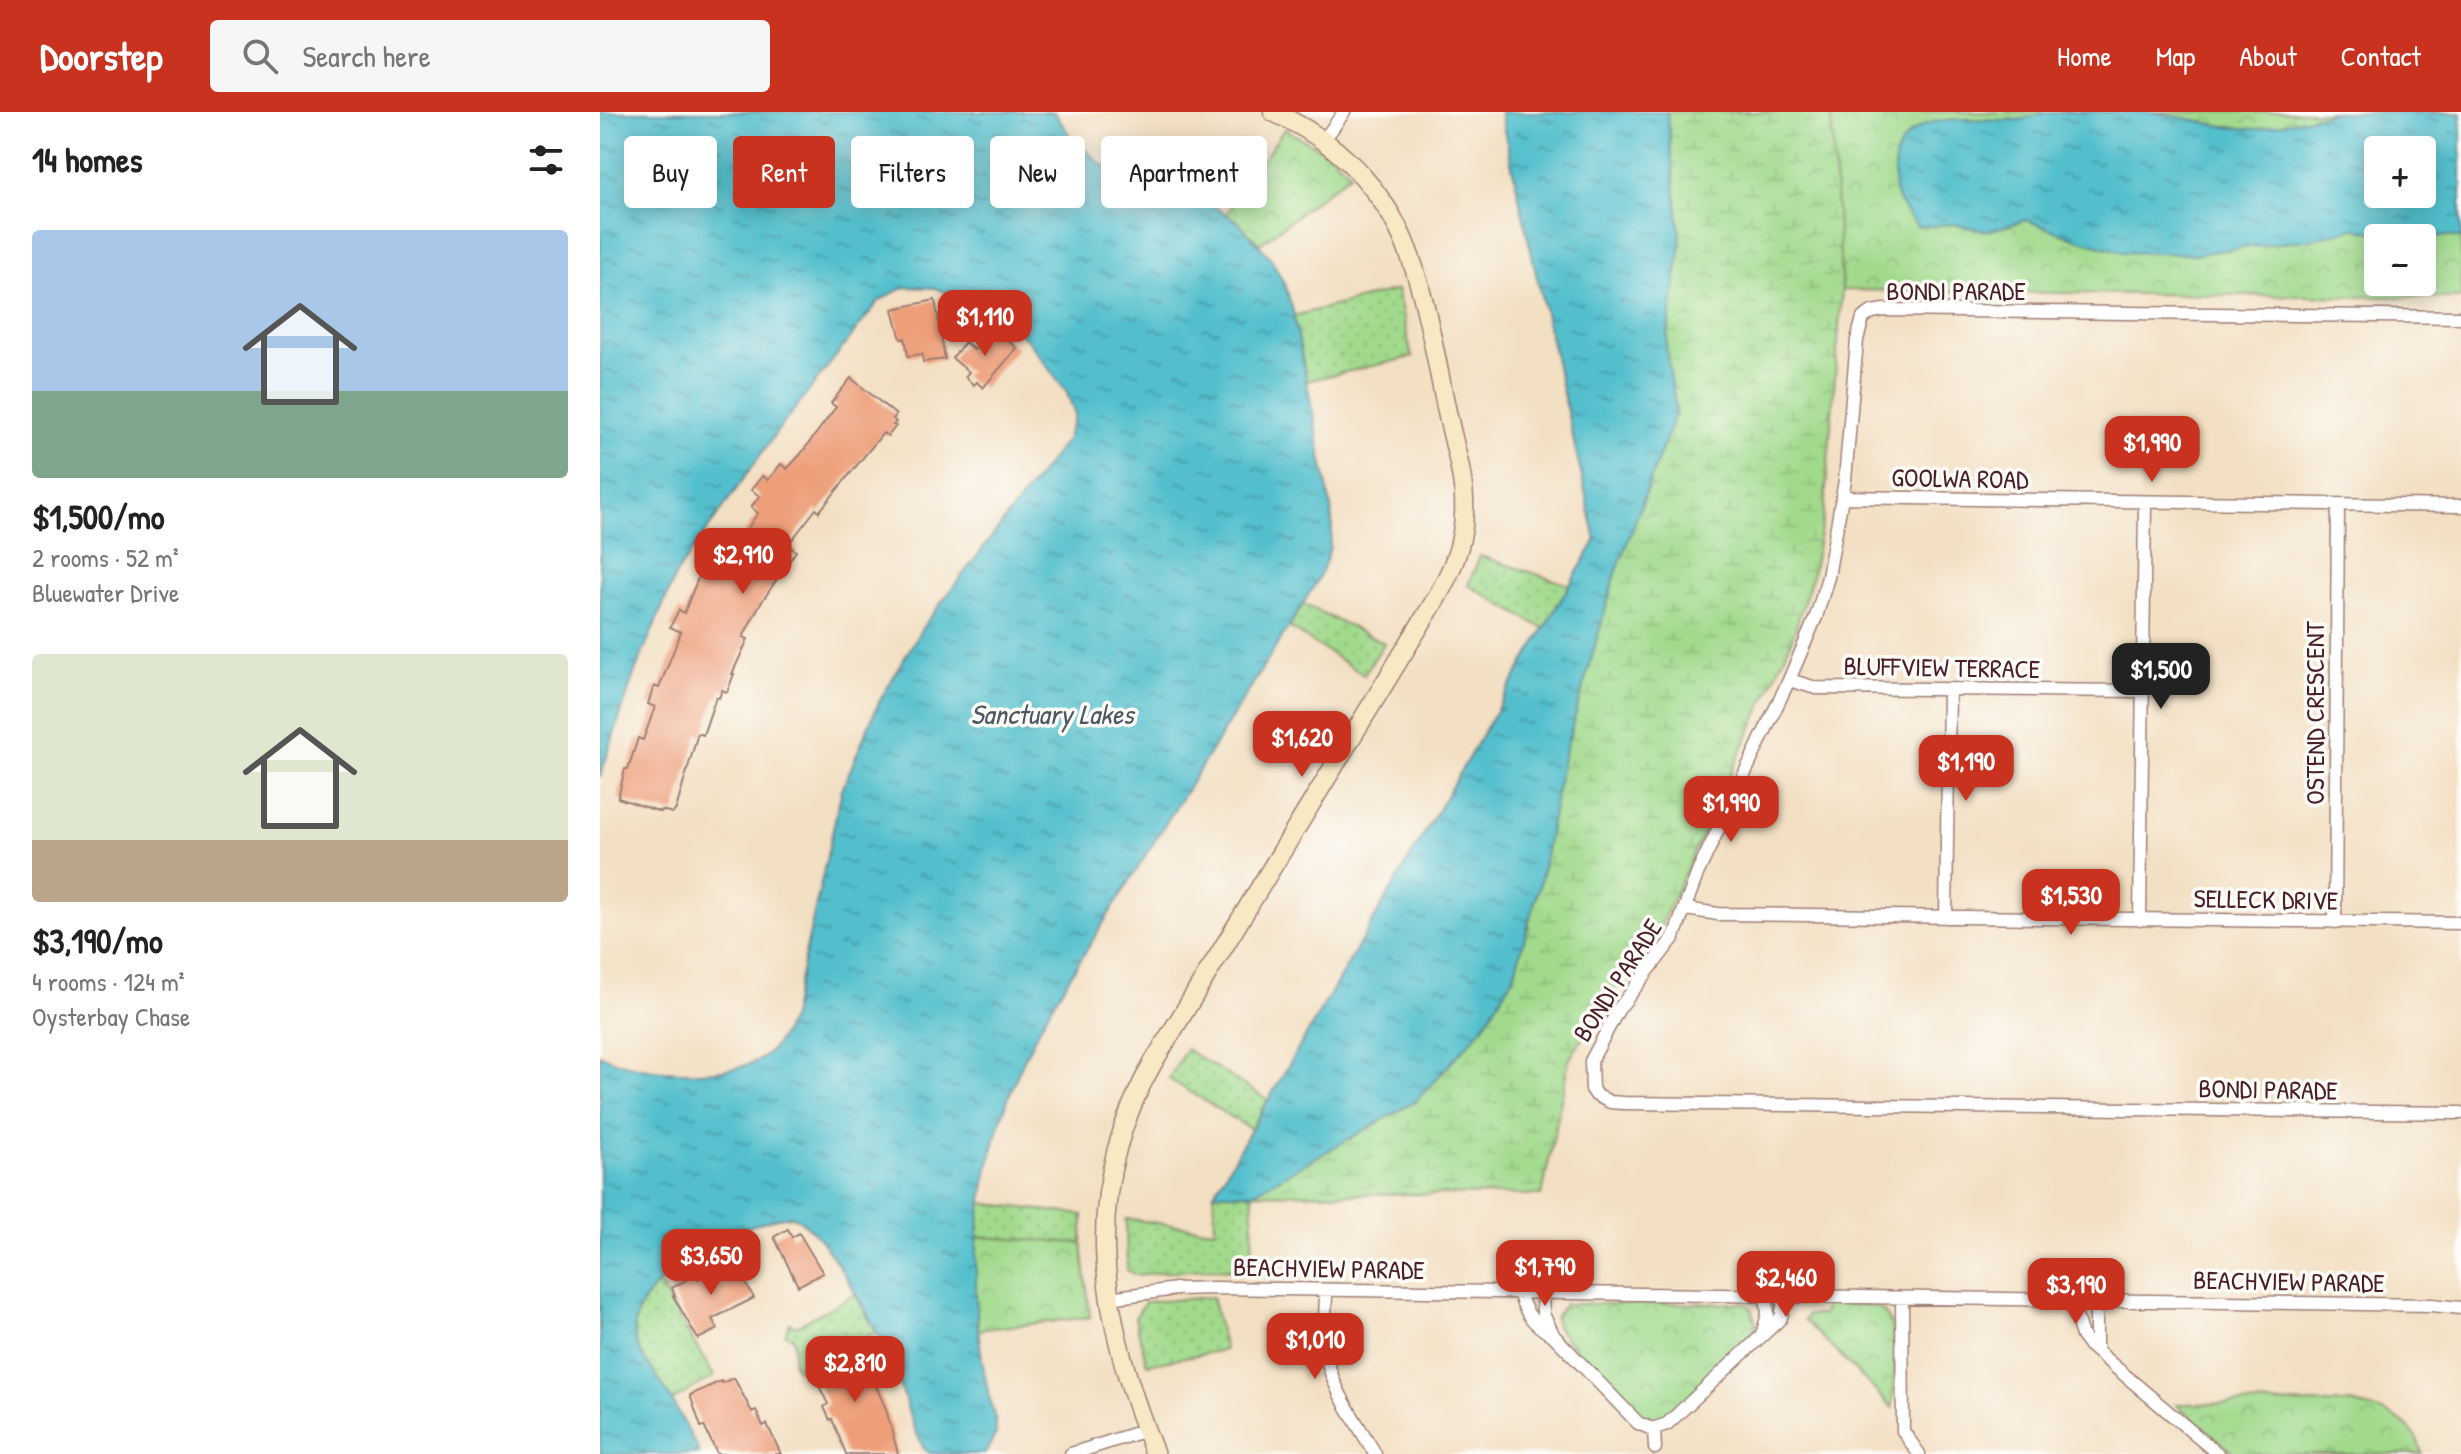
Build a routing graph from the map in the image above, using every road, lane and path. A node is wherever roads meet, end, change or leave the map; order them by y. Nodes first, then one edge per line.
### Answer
1 (1273, 112) edge
2 (1344, 112) edge
3 (1324, 140) junction
4 (2461, 317) edge
5 (1842, 497) junction
6 (2145, 502) junction
7 (2338, 505) junction
8 (2461, 506) edge
9 (1789, 680) junction
10 (1949, 689) junction
11 (2143, 691) junction
12 (1686, 909) junction
13 (1946, 917) junction
14 (2140, 920) junction
15 (2335, 922) junction
16 (2461, 923) edge
17 (2461, 1113) edge
18 (1326, 1290) junction
19 (1519, 1293) junction
20 (1542, 1293) junction
21 (1766, 1296) junction
22 (1785, 1296) junction
23 (1109, 1298) junction
24 (1902, 1298) junction
25 (2071, 1300) junction
26 (2096, 1300) junction
27 (2461, 1308) edge
28 (1554, 1336) junction
29 (1761, 1338) junction
30 (2096, 1351) junction
31 (1654, 1429) junction
32 (1146, 1430) junction
33 (1655, 1448) dead end
34 (1071, 1454) edge
35 (1155, 1454) edge
36 (1375, 1454) edge
37 (1919, 1454) edge
38 (2218, 1454) edge

1 - 3 street
2 - 3 street
3 - 23 street
4 - 5 street, BONDI PARADE
5 - 6 street, GOOLWA ROAD
5 - 9 street, BONDI PARADE
6 - 7 street, GOOLWA ROAD
6 - 11 street
7 - 8 street, GOOLWA ROAD
7 - 15 street, OSTEND CRESCENT
9 - 10 street, BLUFFVIEW TERRACE
9 - 12 street, BONDI PARADE
10 - 11 street, BLUFFVIEW TERRACE
10 - 13 street
11 - 14 street
12 - 13 street, SELLECK DRIVE
12 - 17 street, BONDI PARADE
13 - 14 street, SELLECK DRIVE
14 - 15 street, SELLECK DRIVE
15 - 16 street, SELLECK DRIVE
18 - 19 street, BEACHVIEW PARADE
18 - 23 street, BEACHVIEW PARADE
18 - 36 street
19 - 20 street, BEACHVIEW PARADE
19 - 28 street
20 - 21 street, BEACHVIEW PARADE
20 - 28 street
21 - 22 street, BEACHVIEW PARADE
21 - 29 street
22 - 24 street, BEACHVIEW PARADE
22 - 29 street
23 - 32 street
24 - 25 street, BEACHVIEW PARADE
24 - 37 street
25 - 26 street, BEACHVIEW PARADE
25 - 30 street
26 - 27 street, BEACHVIEW PARADE
26 - 30 street
28 - 31 street
29 - 31 street
30 - 38 street
31 - 33 street
32 - 34 street
32 - 35 street

